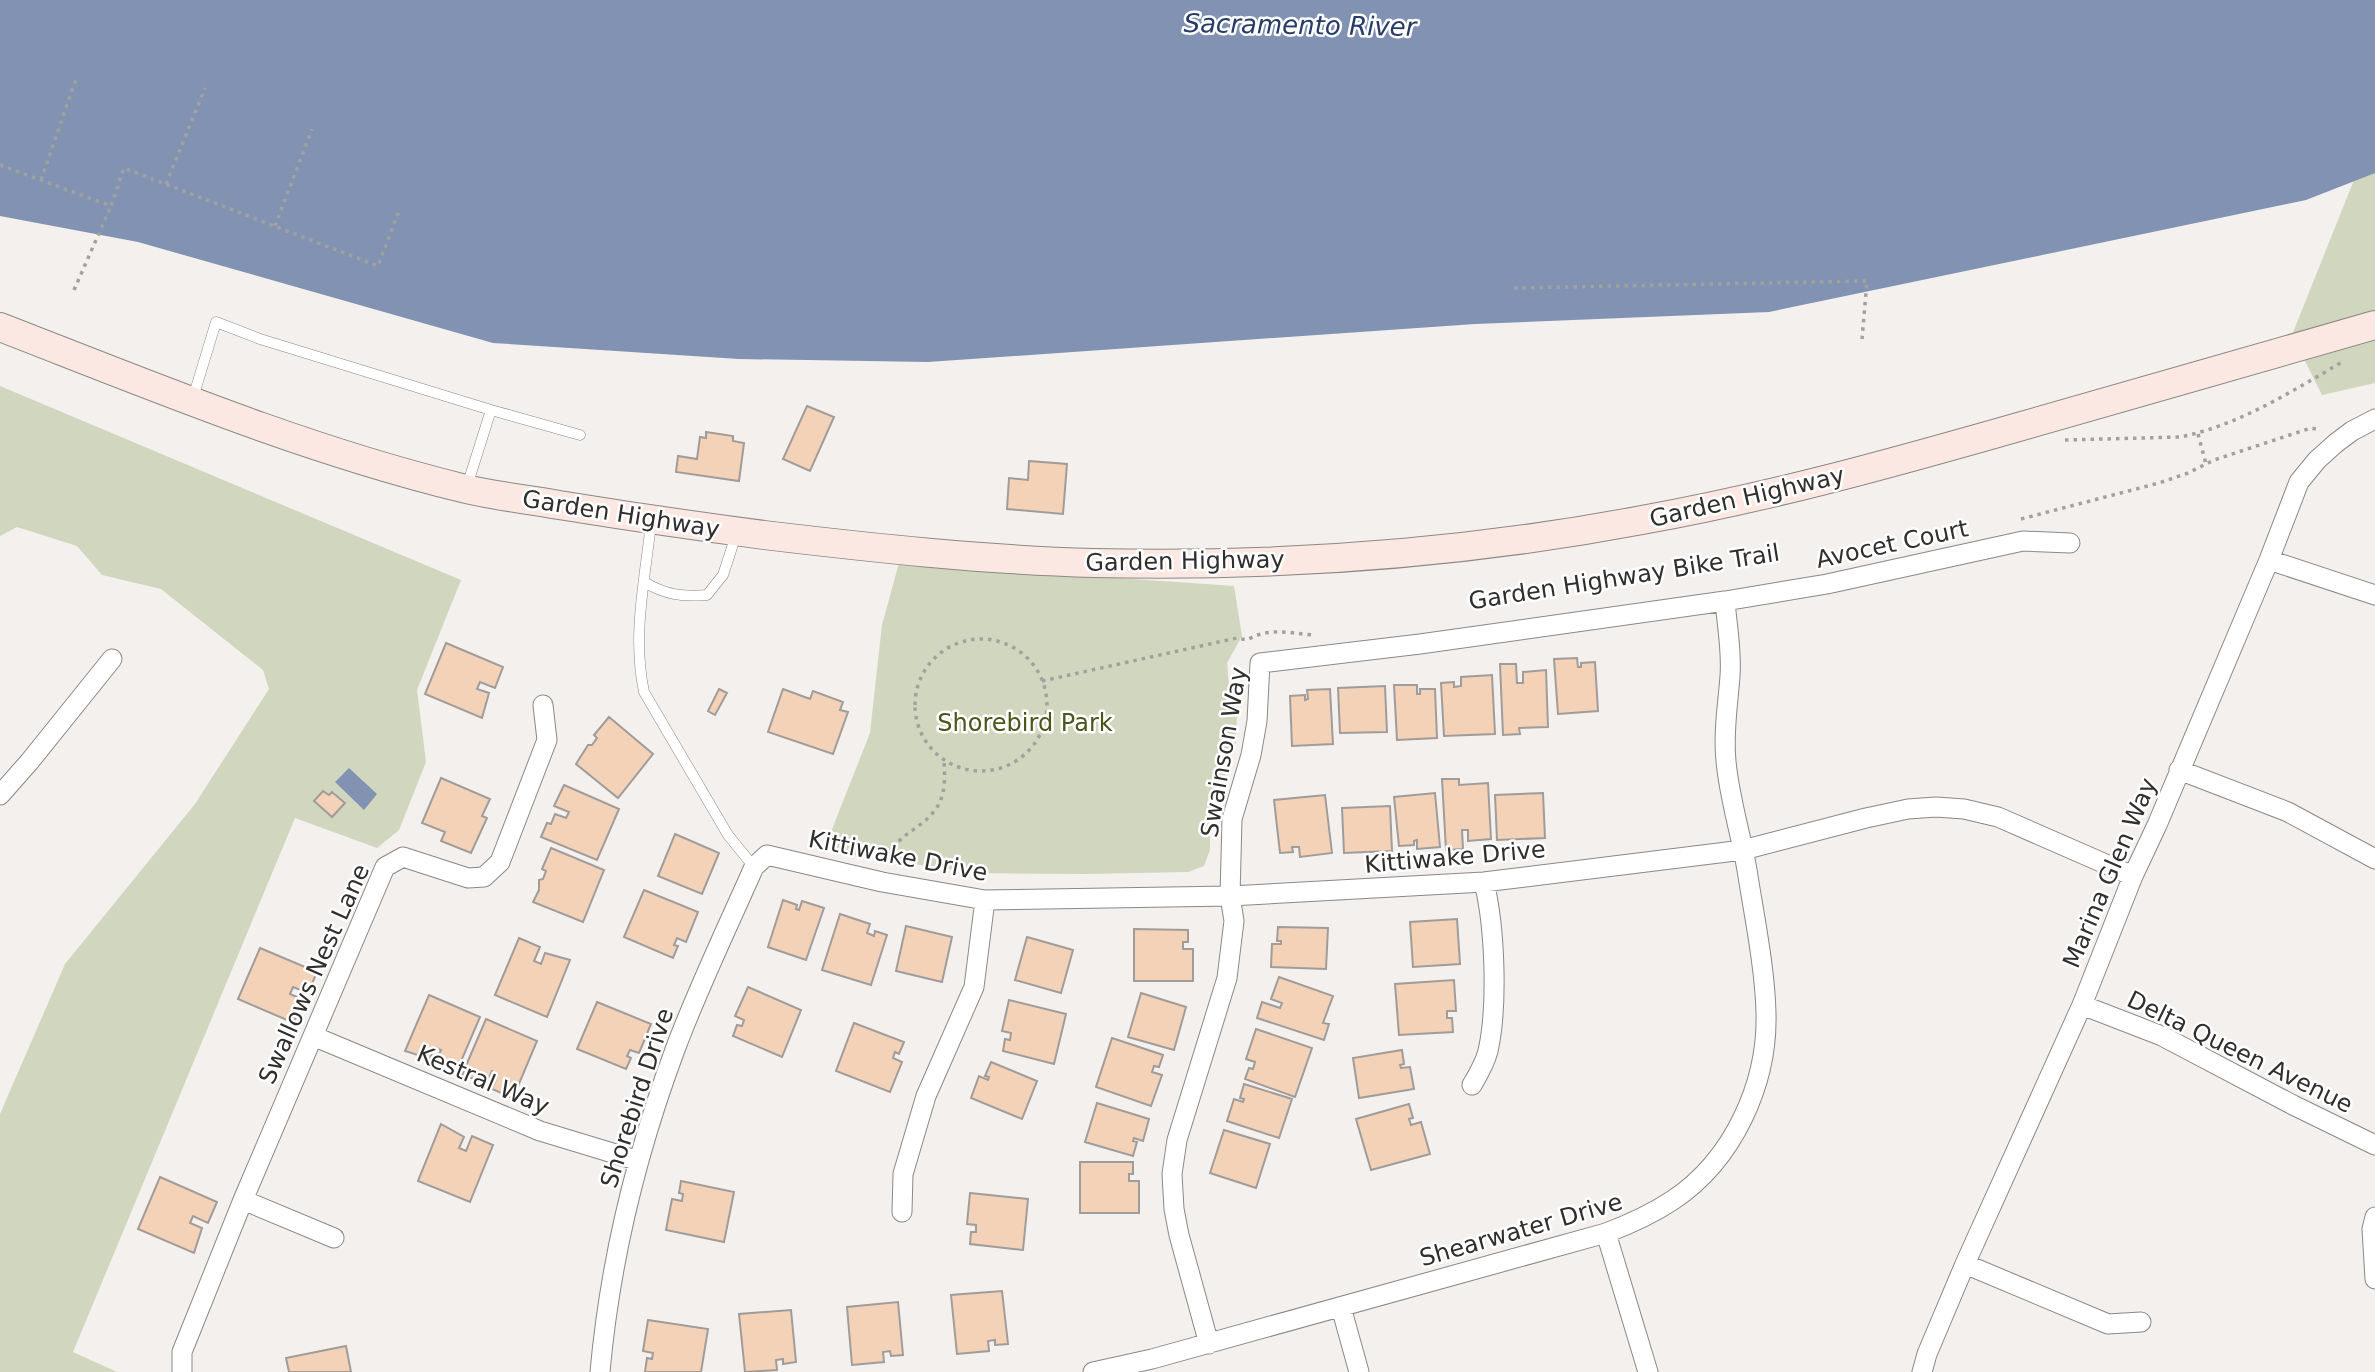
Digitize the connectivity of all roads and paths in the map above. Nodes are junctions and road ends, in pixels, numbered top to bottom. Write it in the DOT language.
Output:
graph roads {
  1 [pos="77,76"];
  2 [pos="205,88"];
  3 [pos="312,129"];
  4 [pos="0,165"];
  5 [pos="41,180"];
  6 [pos="166,184"];
  7 [pos="111,206"];
  8 [pos="399,211"];
  9 [pos="275,226"];
  10 [pos="1514,288"];
  11 [pos="74,290"];
  12 [pos="2375,326"];
  13 [pos="0,327"];
  14 [pos="1862,339"];
  15 [pos="2352,354"];
  16 [pos="192,401"];
  17 [pos="491,410"];
  18 [pos="2375,419"];
  19 [pos="2198,434"];
  20 [pos="580,435"];
  21 [pos="2329,435"];
  22 [pos="2061,440"];
  23 [pos="2206,464"];
  24 [pos="467,489"];
  25 [pos="2020,519"];
  26 [pos="652,520"];
  27 [pos="737,531"];
  28 [pos="2070,543"];
  29 [pos="2269,560"];
  30 [pos="644,582"];
  31 [pos="2375,595"];
  32 [pos="1725,601"];
  33 [pos="1324,634"];
  34 [pos="112,659"];
  35 [pos="1042,681"];
  36 [pos="543,705"];
  37 [pos="944,760"];
  38 [pos="2179,770"];
  39 [pos="0,795"];
  40 [pos="1743,850"];
  41 [pos="2375,859"];
  42 [pos="761,861"];
  43 [pos="2133,876"];
  44 [pos="1484,882"];
  45 [pos="883,883"];
  46 [pos="1230,896"];
  47 [pos="985,900"];
  48 [pos="2082,1005"];
  49 [pos="313,1035"];
  50 [pos="1472,1085"];
  51 [pos="2375,1145"];
  52 [pos="639,1161"];
  53 [pos="243,1200"];
  54 [pos="902,1212"];
  55 [pos="2375,1217"];
  56 [pos="1606,1233"];
  57 [pos="334,1238"];
  58 [pos="1965,1264"];
  59 [pos="2375,1279"];
  60 [pos="1341,1307"];
  61 [pos="2141,1322"];
  62 [pos="1209,1344"];
  63 [pos="182,1372"];
  64 [pos="600,1372"];
  65 [pos="1095,1372"];
  66 [pos="1359,1372"];
  67 [pos="1648,1372"];
  68 [pos="1922,1372"];
  1 -- 5 [label="path"];
  2 -- 6 [label="path"];
  3 -- 9 [label="path"];
  4 -- 5 [label="path"];
  5 -- 7 [label="path"];
  6 -- 7 [label="path"];
  6 -- 9 [label="path"];
  7 -- 11 [label="path"];
  8 -- 9 [label="path"];
  10 -- 14 [label="path"];
  12 -- 27 [label="main road, Garden Highway"];
  13 -- 16 [label="main road, Garden Highway"];
  15 -- 19 [label="path"];
  16 -- 17 [label="lane"];
  16 -- 24 [label="main road, Garden Highway"];
  17 -- 20 [label="lane"];
  17 -- 24 [label="lane"];
  18 -- 29 [label="street, Marina Glen Way"];
  19 -- 22 [label="path"];
  19 -- 23 [label="path"];
  21 -- 23 [label="path"];
  23 -- 25 [label="path"];
  24 -- 26 [label="main road, Garden Highway"];
  26 -- 27 [label="main road, Garden Highway"];
  26 -- 30 [label="lane"];
  27 -- 30 [label="lane"];
  28 -- 32 [label="street, Avocet Court"];
  29 -- 31 [label="street"];
  29 -- 38 [label="street, Marina Glen Way"];
  30 -- 42 [label="lane"];
  32 -- 40 [label="street, Shearwater Drive"];
  32 -- 46 [label="street, Swainson Way"];
  33 -- 35 [label="path"];
  34 -- 39 [label="street"];
  35 -- 37 [label="path"];
  35 -- 37 [label="path"];
  36 -- 49 [label="street, Swallows Nest Lane"];
  37 -- 45 [label="path"];
  38 -- 41 [label="street"];
  38 -- 43 [label="street, Marina Glen Way"];
  40 -- 43 [label="street, Kittiwake Drive"];
  40 -- 44 [label="street, Kittiwake Drive"];
  40 -- 56 [label="street, Shearwater Drive"];
  42 -- 45 [label="street, Kittiwake Drive"];
  42 -- 52 [label="street, Shorebird Drive"];
  43 -- 48 [label="street, Marina Glen Way"];
  44 -- 46 [label="street, Kittiwake Drive"];
  44 -- 50 [label="street"];
  45 -- 47 [label="street, Kittiwake Drive"];
  46 -- 47 [label="street, Kittiwake Drive"];
  46 -- 62 [label="street, Swainson Way"];
  47 -- 54 [label="street"];
  48 -- 51 [label="street, Delta Queen Avenue"];
  48 -- 58 [label="street, Marina Glen Way"];
  49 -- 52 [label="street, Kestral Way"];
  49 -- 53 [label="street, Swallows Nest Lane"];
  52 -- 64 [label="street, Shorebird Drive"];
  53 -- 57 [label="street"];
  53 -- 63 [label="street, Swallows Nest Lane"];
  55 -- 59 [label="street"];
  56 -- 60 [label="street, Shearwater Drive"];
  56 -- 67 [label="street"];
  58 -- 61 [label="street"];
  58 -- 68 [label="street, Marina Glen Way"];
  60 -- 62 [label="street, Shearwater Drive"];
  60 -- 66 [label="street"];
  62 -- 65 [label="street, Shearwater Drive"];
}
